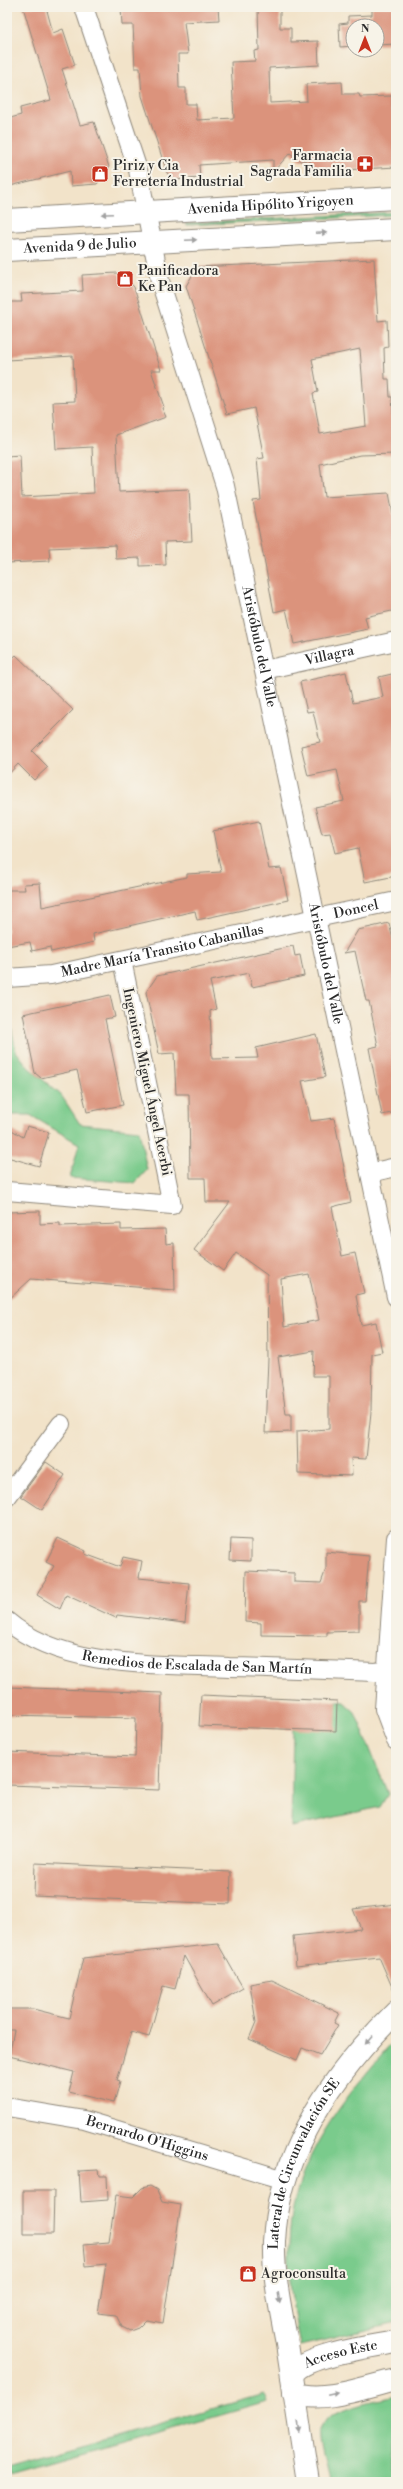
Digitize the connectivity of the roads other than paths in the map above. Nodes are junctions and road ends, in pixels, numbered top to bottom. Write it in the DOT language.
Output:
graph roads {
  1 [pos="84,7"];
  2 [pos="396,198"];
  3 [pos="146,212"];
  4 [pos="7,220"];
  5 [pos="396,229"];
  6 [pos="152,242"];
  7 [pos="7,250"];
  8 [pos="396,641"];
  9 [pos="264,670"];
  10 [pos="396,902"];
  11 [pos="316,918"];
  12 [pos="122,960"];
  13 [pos="7,978"];
  14 [pos="396,1167"];
  15 [pos="370,1173"];
  16 [pos="7,1191"];
  17 [pos="396,1297"];
  18 [pos="61,1424"];
  19 [pos="7,1497"];
  20 [pos="396,1538"];
  21 [pos="7,1621"];
  22 [pos="391,1670"];
  23 [pos="396,1741"];
  24 [pos="396,2012"];
  25 [pos="7,2107"];
  26 [pos="285,2180"];
  27 [pos="396,2342"];
  28 [pos="396,2380"];
  29 [pos="293,2385"];
  30 [pos="308,2482"];
  1 -- 3 [label="street, Aristóbulo del Valle"];
  2 -- 3 [label="main road, Avenida Hipólito Yrigoyen"];
  3 -- 4 [label="main road, one-way"];
  3 -- 6 [label="street, Aristóbulo del Valle"];
  6 -- 5 [label="main road, one-way"];
  6 -- 7 [label="main road, Avenida 9 de Julio"];
  6 -- 9 [label="street, Aristóbulo del Valle"];
  8 -- 9 [label="street, Villagra"];
  9 -- 11 [label="street, Aristóbulo del Valle"];
  10 -- 11 [label="street, Doncel"];
  11 -- 12 [label="street, Madre María Transito Cabanillas"];
  11 -- 15 [label="street, Aristóbulo del Valle"];
  12 -- 13 [label="street, Madre María Transito Cabanillas"];
  12 -- 16 [label="street, Ingeniero Miguel Ángel Acerbi"];
  14 -- 15 [label="street"];
  15 -- 17 [label="street, Aristóbulo del Valle"];
  18 -- 19 [label="street"];
  20 -- 22 [label="street"];
  21 -- 22 [label="street, Remedios de Escalada de San Martín"];
  22 -- 23 [label="street"];
  24 -- 26 [label="main road, Lateral de Circunvalación SE, one-way"];
  25 -- 26 [label="street, Bernardo O'Higgins"];
  26 -- 29 [label="main road, Lateral de Circunvalación SE, one-way"];
  27 -- 29 [label="main road, Acceso Este"];
  29 -- 28 [label="main road, one-way"];
  29 -- 30 [label="main road, Lateral de Circunvalación SE, one-way"];
}
